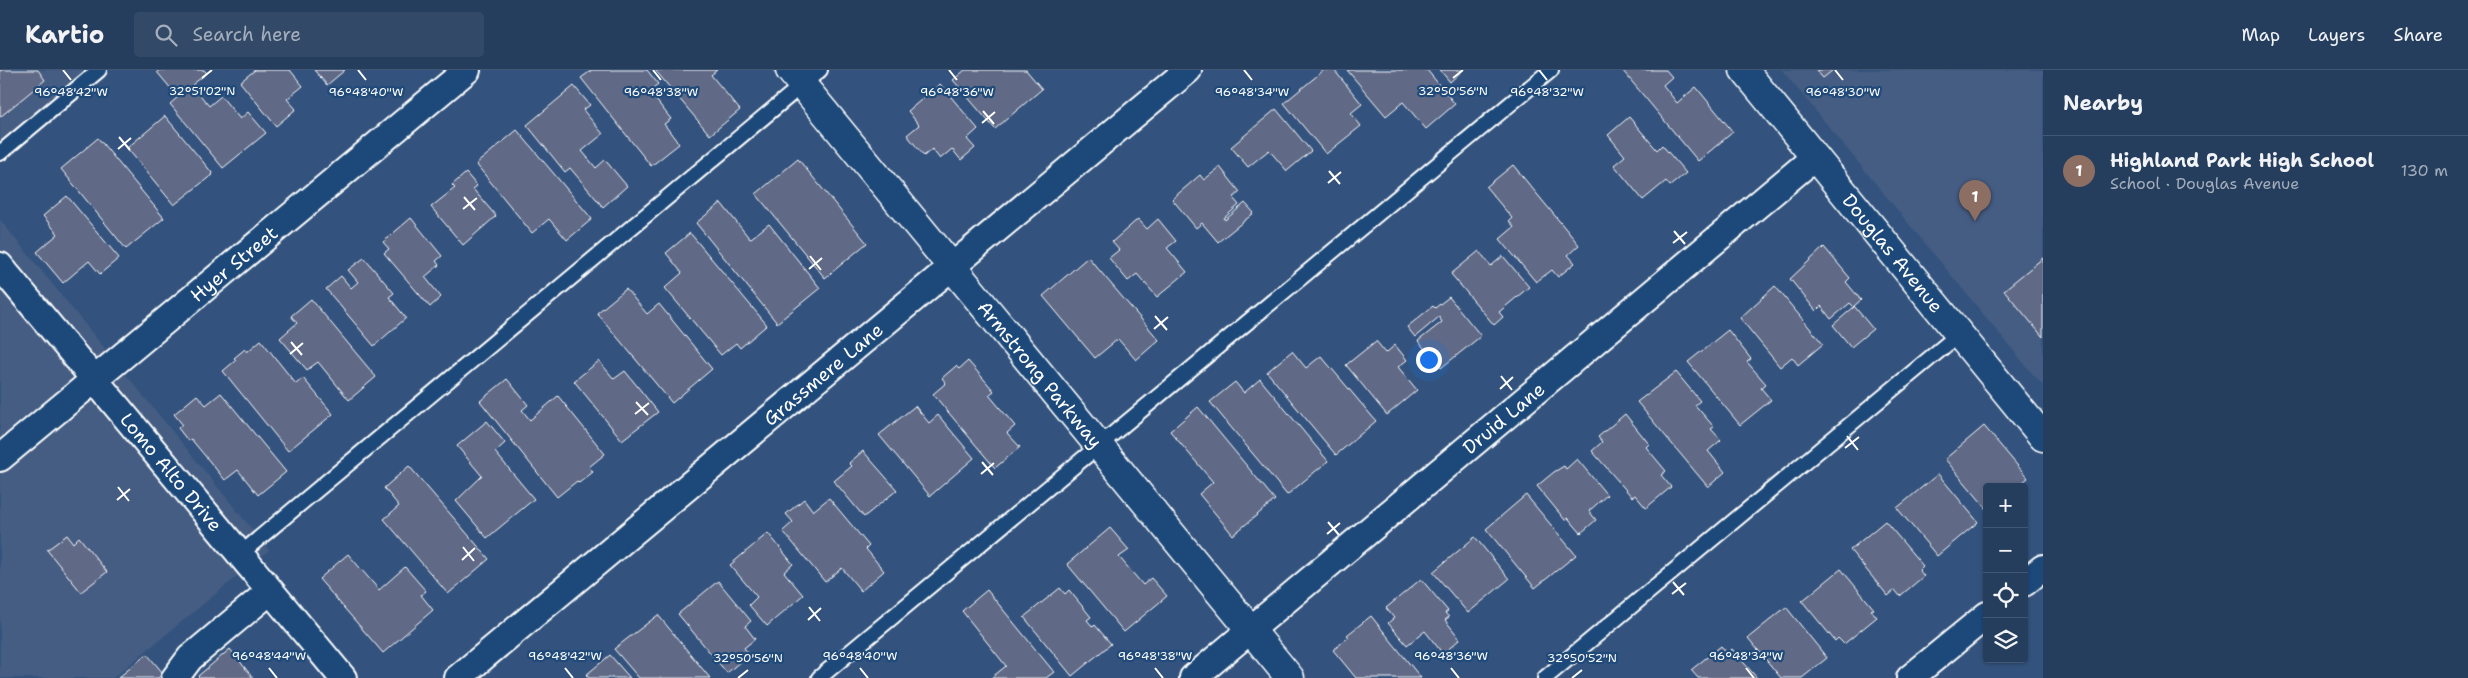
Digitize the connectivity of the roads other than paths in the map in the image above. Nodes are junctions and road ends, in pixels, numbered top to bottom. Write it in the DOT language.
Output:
graph roads {
  1 [pos="99,70"];
  2 [pos="467,70"];
  3 [pos="1188,70"];
  4 [pos="1551,70"];
  5 [pos="1744,70"];
  6 [pos="804,75"];
  7 [pos="0,153"];
  8 [pos="1815,157"];
  9 [pos="951,265"];
  10 [pos="0,266"];
  11 [pos="1959,334"];
  12 [pos="94,381"];
  13 [pos="2043,437"];
  14 [pos="1099,445"];
  15 [pos="0,458"];
  16 [pos="240,555"];
  17 [pos="2043,568"];
  18 [pos="2028,580"];
  19 [pos="270,591"];
  20 [pos="1983,617"];
  21 [pos="1251,630"];
  22 [pos="176,678"];
  23 [pos="343,678"];
  24 [pos="458,678"];
  25 [pos="819,678"];
  26 [pos="1193,678"];
  27 [pos="1290,678"];
  28 [pos="1545,678"];
  29 [pos="1910,678"];
  1 -- 7 [label="lane"];
  2 -- 12 [label="street, Hyer Street"];
  3 -- 9 [label="street, Grassmere Lane"];
  4 -- 14 [label="lane"];
  5 -- 8 [label="street, Douglas Avenue"];
  6 -- 9 [label="street, Armstrong Parkway"];
  6 -- 16 [label="lane"];
  8 -- 11 [label="street, Douglas Avenue"];
  8 -- 21 [label="street, Druid Lane"];
  9 -- 14 [label="street, Armstrong Parkway"];
  9 -- 24 [label="street, Grassmere Lane"];
  10 -- 12 [label="street, Lomo Alto Drive"];
  11 -- 13 [label="street, Douglas Avenue"];
  11 -- 28 [label="lane"];
  12 -- 15 [label="street, Hyer Street"];
  12 -- 16 [label="street, Lomo Alto Drive"];
  14 -- 21 [label="street, Armstrong Parkway"];
  14 -- 25 [label="lane"];
  16 -- 19 [label="street, Lomo Alto Drive"];
  17 -- 18 [label="street"];
  19 -- 22 [label="street"];
  19 -- 23 [label="street, Lomo Alto Drive"];
  20 -- 29 [label="street"];
  21 -- 26 [label="street, Druid Lane"];
  21 -- 27 [label="street, Armstrong Parkway"];
}
